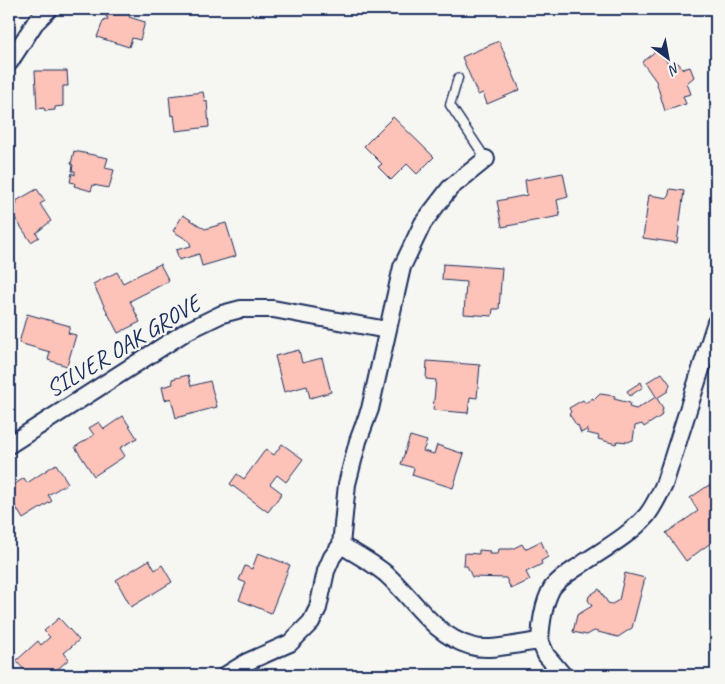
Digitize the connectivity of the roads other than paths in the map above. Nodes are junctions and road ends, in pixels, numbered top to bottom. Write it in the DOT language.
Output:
graph roads {
  1 [pos="49,9"];
  2 [pos="9,62"];
  3 [pos="458,78"];
  4 [pos="486,160"];
  5 [pos="716,322"];
  6 [pos="387,330"];
  7 [pos="9,445"];
  8 [pos="341,545"];
  9 [pos="540,641"];
  10 [pos="226,675"];
  11 [pos="563,675"];
  1 -- 2 [label="street"];
  3 -- 4 [label="lane"];
  4 -- 6 [label="street"];
  5 -- 9 [label="street"];
  6 -- 7 [label="street, SILVER OAK GROVE"];
  6 -- 8 [label="street"];
  8 -- 9 [label="street"];
  8 -- 10 [label="street"];
  9 -- 11 [label="street"];
}
